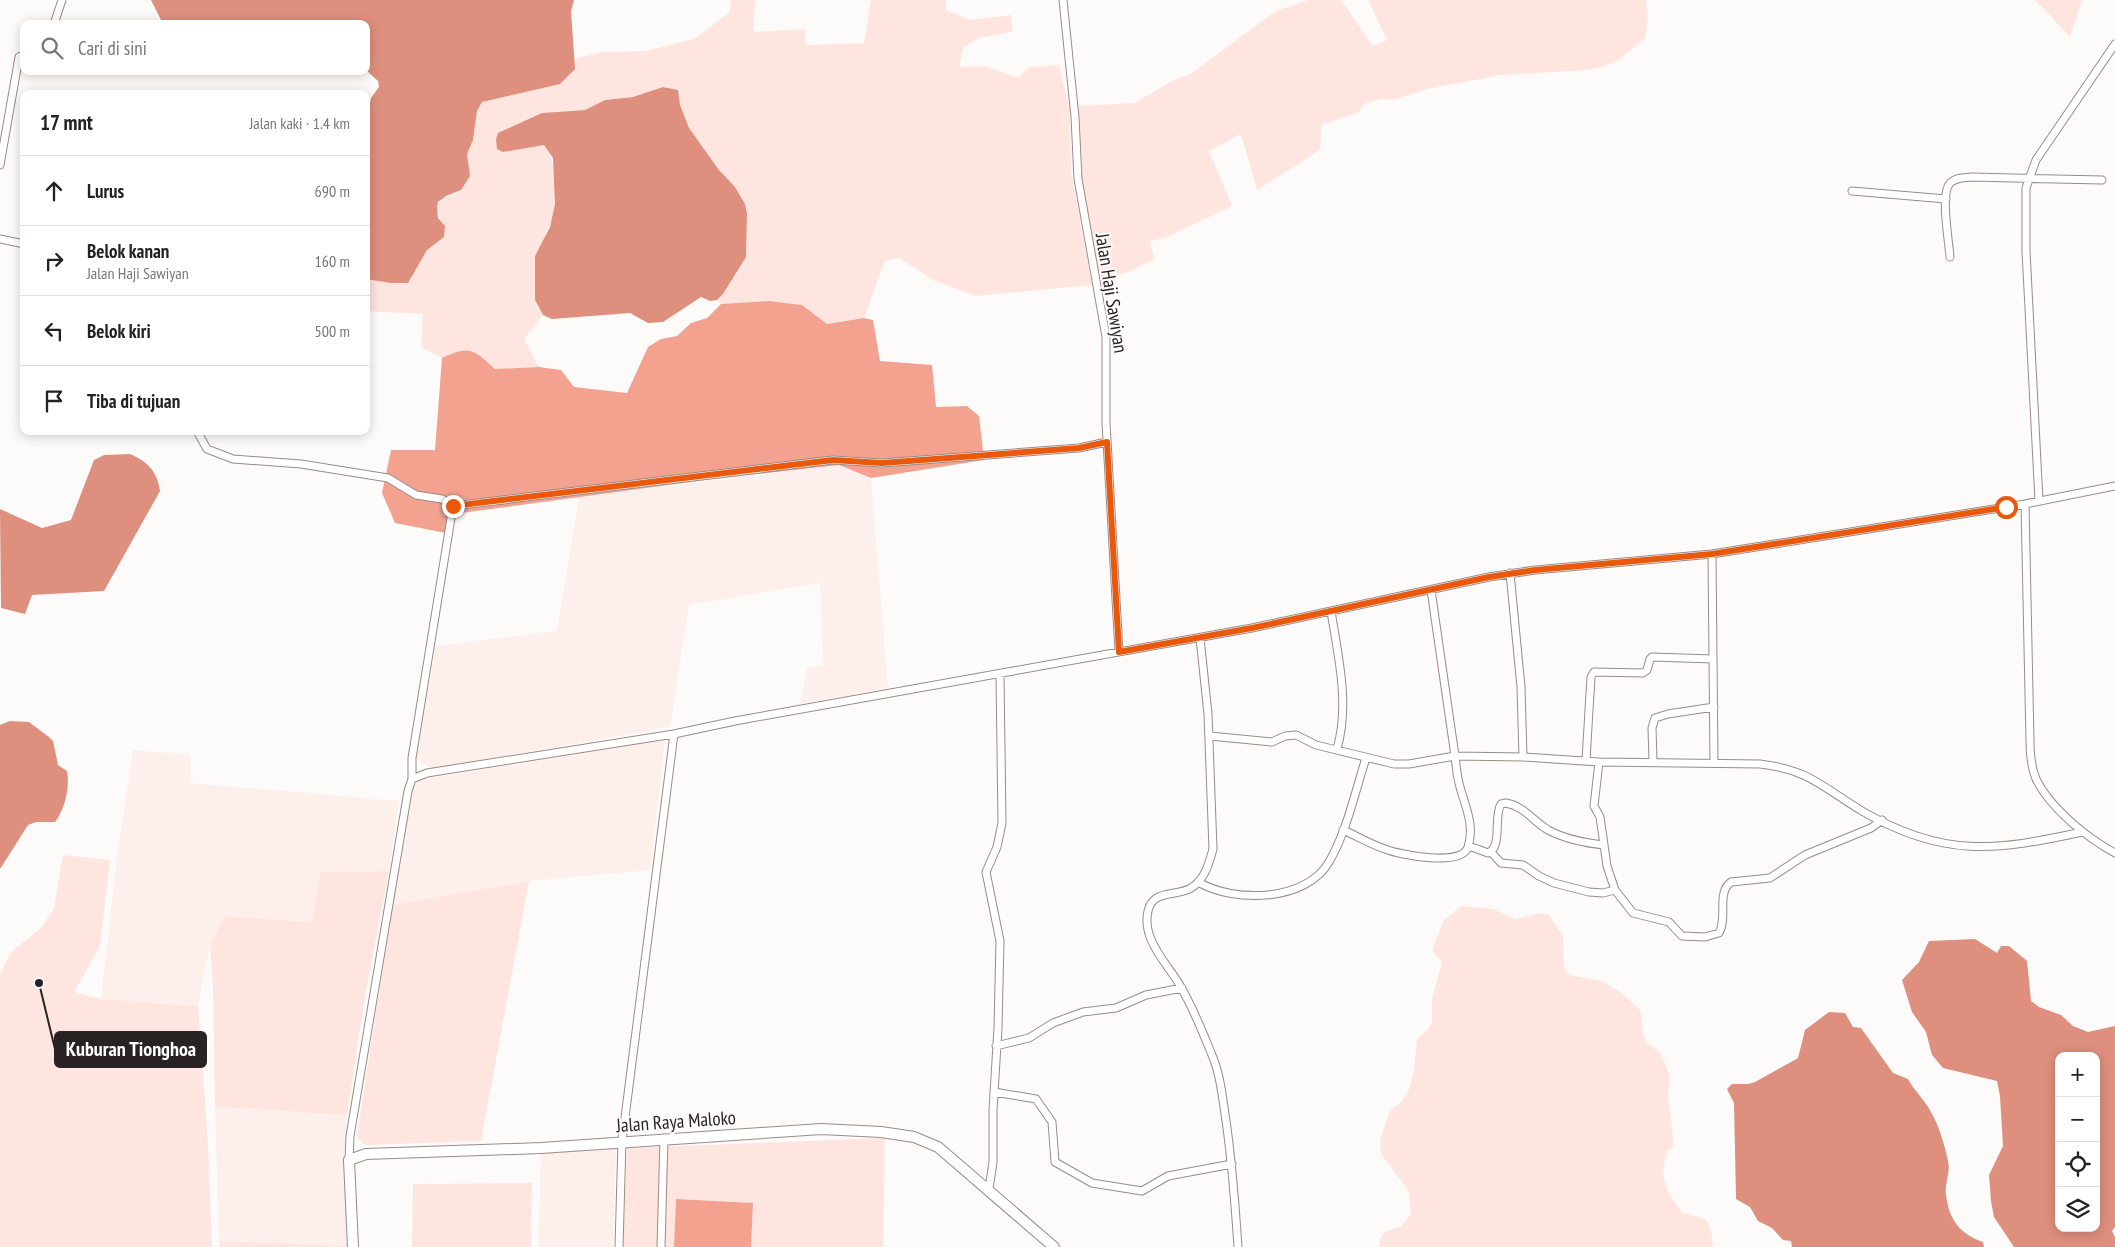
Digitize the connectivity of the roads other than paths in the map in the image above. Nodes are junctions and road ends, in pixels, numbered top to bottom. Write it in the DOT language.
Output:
graph roads {
  1 [pos="62,0"];
  2 [pos="1063,0"];
  3 [pos="55,20"];
  4 [pos="2115,44"];
  5 [pos="20,57"];
  6 [pos="0,159"];
  7 [pos="2029,178"];
  8 [pos="2102,180"];
  9 [pos="1852,190"];
  10 [pos="1946,199"];
  11 [pos="0,239"];
  12 [pos="20,243"];
  13 [pos="1950,257"];
  14 [pos="199,435"];
  15 [pos="1107,442"];
  16 [pos="2115,486"];
  17 [pos="2039,501"];
  18 [pos="2025,504"];
  19 [pos="453,506"];
  20 [pos="1712,554"];
  21 [pos="1510,573"];
  22 [pos="1431,590"];
  23 [pos="1331,611"];
  24 [pos="1200,638"];
  25 [pos="1119,652"];
  26 [pos="1713,659"];
  27 [pos="1000,675"];
  28 [pos="1714,707"];
  29 [pos="674,734"];
  30 [pos="1210,736"];
  31 [pos="1336,749"];
  32 [pos="1455,756"];
  33 [pos="1523,757"];
  34 [pos="1366,758"];
  35 [pos="1586,760"];
  36 [pos="1653,761"];
  37 [pos="1599,762"];
  38 [pos="1714,763"];
  39 [pos="412,779"];
  40 [pos="1882,820"];
  41 [pos="1343,830"];
  42 [pos="2082,832"];
  43 [pos="1604,845"];
  44 [pos="1469,846"];
  45 [pos="1491,852"];
  46 [pos="2115,852"];
  47 [pos="1198,882"];
  48 [pos="1615,890"];
  49 [pos="1182,988"];
  50 [pos="996,1046"];
  51 [pos="994,1092"];
  52 [pos="664,1138"];
  53 [pos="622,1141"];
  54 [pos="349,1160"];
  55 [pos="1232,1164"];
  56 [pos="989,1189"];
  57 [pos="354,1247"];
  58 [pos="619,1247"];
  59 [pos="661,1247"];
  60 [pos="1054,1247"];
  61 [pos="1238,1247"];
  1 -- 3 [label="street"];
  2 -- 15 [label="street, Jalan Haji Sawiyan"];
  4 -- 7 [label="street"];
  5 -- 6 [label="street"];
  7 -- 8 [label="street"];
  7 -- 10 [label="street"];
  7 -- 17 [label="street"];
  9 -- 10 [label="street"];
  10 -- 13 [label="street"];
  11 -- 12 [label="street"];
  14 -- 19 [label="street"];
  15 -- 19 [label="street"];
  15 -- 25 [label="street, Jalan Haji Sawiyan"];
  16 -- 17 [label="street"];
  17 -- 18 [label="street"];
  18 -- 20 [label="street"];
  18 -- 42 [label="street"];
  19 -- 39 [label="street"];
  20 -- 21 [label="street"];
  20 -- 26 [label="street"];
  21 -- 22 [label="street"];
  21 -- 33 [label="street"];
  22 -- 23 [label="street"];
  22 -- 32 [label="street"];
  23 -- 24 [label="street"];
  23 -- 31 [label="street"];
  24 -- 25 [label="street"];
  24 -- 30 [label="street"];
  25 -- 27 [label="street"];
  26 -- 28 [label="street"];
  26 -- 35 [label="street"];
  27 -- 29 [label="street"];
  27 -- 50 [label="street"];
  28 -- 36 [label="street"];
  28 -- 38 [label="street"];
  29 -- 39 [label="street"];
  29 -- 53 [label="street"];
  30 -- 31 [label="street"];
  30 -- 47 [label="street"];
  31 -- 34 [label="street"];
  32 -- 33 [label="street"];
  32 -- 34 [label="street"];
  32 -- 44 [label="street"];
  33 -- 35 [label="street"];
  34 -- 41 [label="street"];
  35 -- 37 [label="street"];
  36 -- 37 [label="street"];
  36 -- 38 [label="street"];
  37 -- 43 [label="street"];
  38 -- 40 [label="street"];
  39 -- 54 [label="street"];
  40 -- 42 [label="street"];
  40 -- 48 [label="street"];
  41 -- 44 [label="street"];
  41 -- 47 [label="street"];
  42 -- 46 [label="street"];
  43 -- 45 [label="street"];
  43 -- 48 [label="street"];
  44 -- 45 [label="street"];
  45 -- 48 [label="street"];
  47 -- 49 [label="street"];
  49 -- 50 [label="street"];
  49 -- 55 [label="street"];
  50 -- 51 [label="street"];
  51 -- 55 [label="street"];
  51 -- 56 [label="street"];
  52 -- 53 [label="street, Jalan Raya Maloko"];
  52 -- 56 [label="street, Jalan Raya Maloko"];
  52 -- 59 [label="street"];
  53 -- 54 [label="street, Jalan Raya Maloko"];
  53 -- 58 [label="street"];
  54 -- 57 [label="street"];
  55 -- 61 [label="street"];
  56 -- 60 [label="street, Jalan Raya Maloko"];
}
